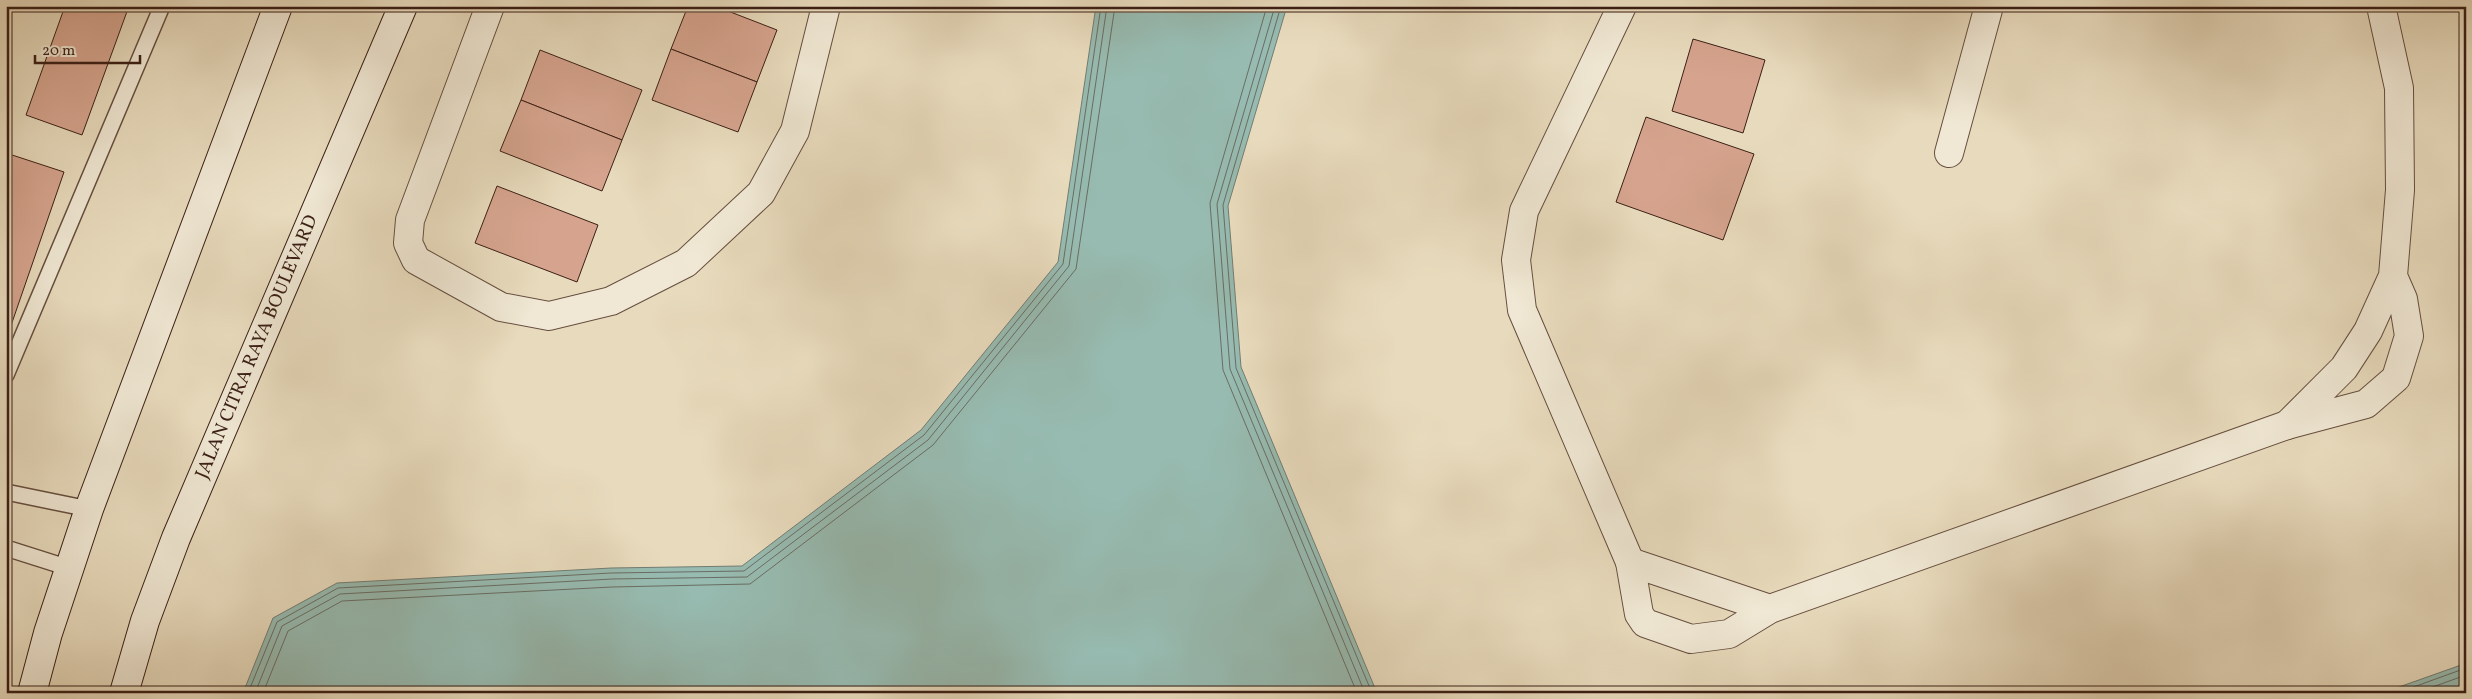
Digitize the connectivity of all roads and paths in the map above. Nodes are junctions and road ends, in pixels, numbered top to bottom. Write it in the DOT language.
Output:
graph roads {
  1 [pos="162,6"];
  2 [pos="278,6"];
  3 [pos="404,6"];
  4 [pos="490,6"];
  5 [pos="826,6"];
  6 [pos="1622,6"];
  7 [pos="1990,6"];
  8 [pos="2381,6"];
  9 [pos="1949,153"];
  10 [pos="2393,276"];
  11 [pos="6,375"];
  12 [pos="2287,425"];
  13 [pos="6,492"];
  14 [pos="89,509"];
  15 [pos="6,548"];
  16 [pos="1630,562"];
  17 [pos="69,568"];
  18 [pos="1770,609"];
  19 [pos="32,693"];
  20 [pos="124,693"];
  1 -- 11 [label="lane"];
  2 -- 14 [label="street"];
  3 -- 20 [label="street, JALAN CITRA RAYA BOULEVARD"];
  4 -- 5 [label="street"];
  6 -- 16 [label="street"];
  7 -- 9 [label="street"];
  8 -- 10 [label="street"];
  10 -- 12 [label="street"];
  10 -- 12 [label="street"];
  12 -- 18 [label="street"];
  13 -- 14 [label="lane"];
  14 -- 17 [label="street"];
  15 -- 17 [label="lane"];
  16 -- 18 [label="street"];
  16 -- 18 [label="street"];
  17 -- 19 [label="street"];
}
